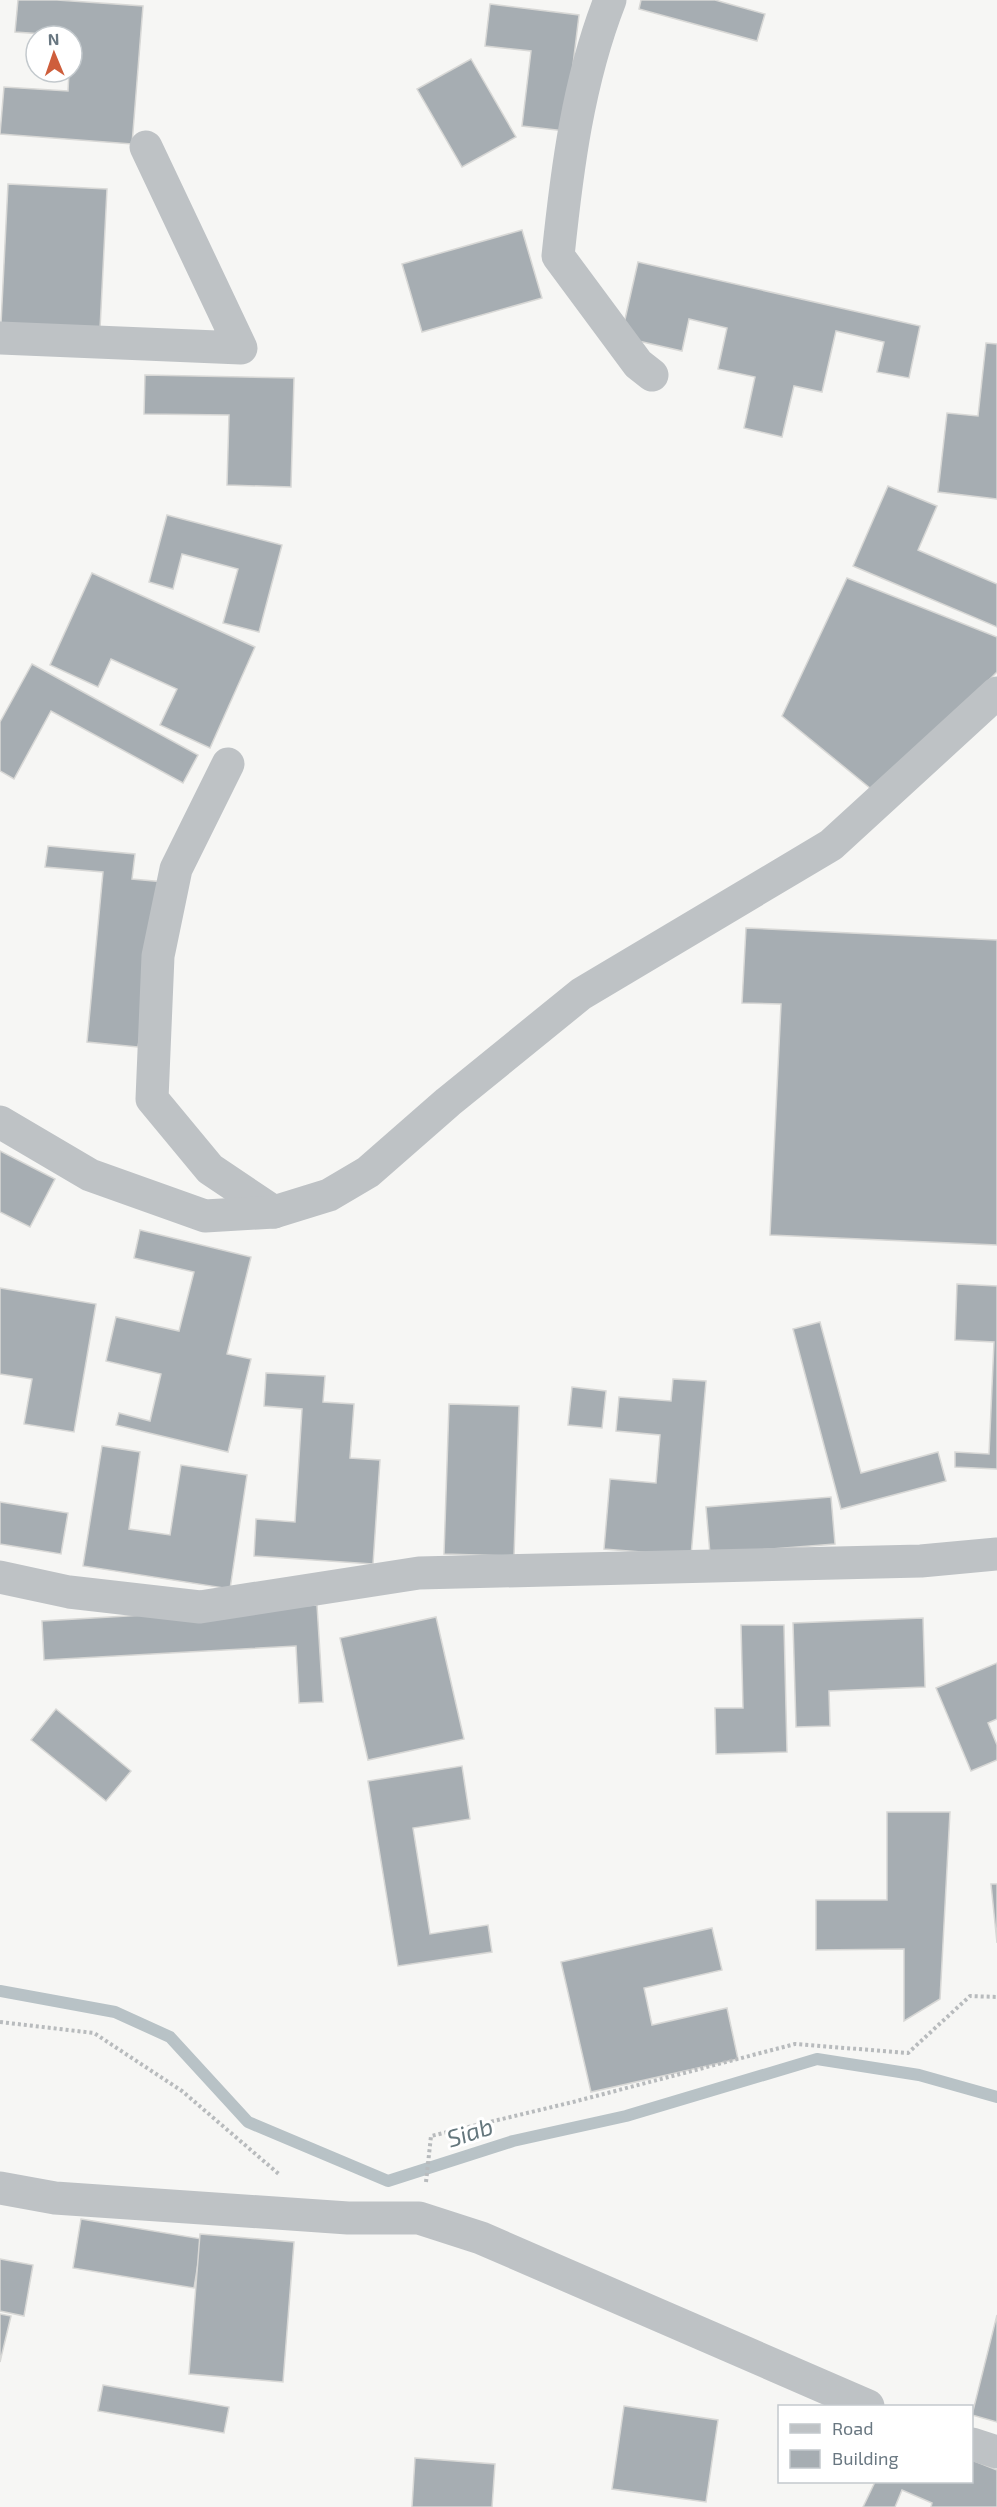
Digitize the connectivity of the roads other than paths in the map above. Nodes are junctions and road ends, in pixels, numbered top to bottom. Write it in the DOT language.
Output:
graph roads {
  1 [pos="610,0"];
  2 [pos="146,147"];
  3 [pos="0,338"];
  4 [pos="652,375"];
  5 [pos="997,693"];
  6 [pos="228,764"];
  7 [pos="0,1122"];
  8 [pos="274,1212"];
  9 [pos="997,1554"];
  10 [pos="0,1577"];
  11 [pos="0,2188"];
  12 [pos="866,2405"];
  13 [pos="973,2444"];
  14 [pos="997,2452"];
  1 -- 4 [label="street"];
  2 -- 3 [label="street"];
  5 -- 8 [label="street"];
  6 -- 8 [label="street"];
  7 -- 8 [label="street"];
  9 -- 10 [label="street"];
  11 -- 12 [label="street"];
  13 -- 14 [label="street"];
}
